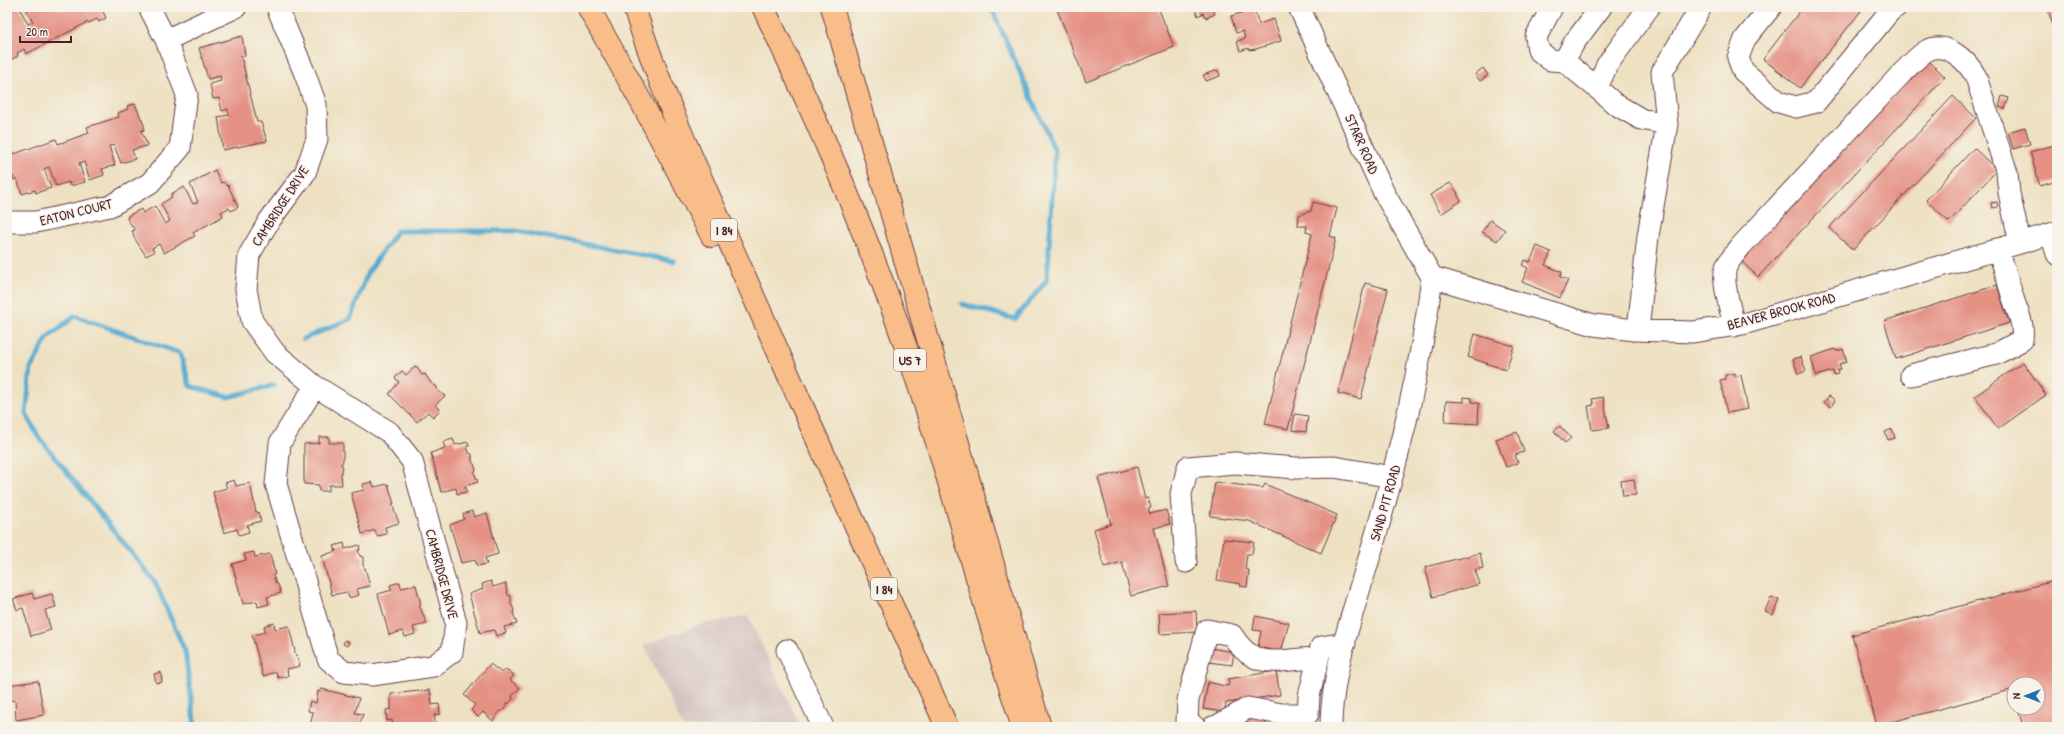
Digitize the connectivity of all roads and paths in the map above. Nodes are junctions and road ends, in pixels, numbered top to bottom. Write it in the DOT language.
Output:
graph roads {
  1 [pos="236,7"];
  2 [pos="277,7"];
  3 [pos="588,7"];
  4 [pos="634,7"];
  5 [pos="763,7"];
  6 [pos="832,7"];
  7 [pos="1299,7"];
  8 [pos="1552,7"];
  9 [pos="1601,7"];
  10 [pos="1648,7"];
  11 [pos="1701,7"];
  12 [pos="1771,7"];
  13 [pos="1896,7"];
  14 [pos="156,9"];
  15 [pos="166,40"];
  16 [pos="1564,61"];
  17 [pos="1597,88"];
  18 [pos="1667,124"];
  19 [pos="7,222"];
  20 [pos="2054,233"];
  21 [pos="2020,243"];
  22 [pos="1997,249"];
  23 [pos="2057,254"];
  24 [pos="1432,277"];
  25 [pos="1734,326"];
  26 [pos="1638,330"];
  27 [pos="1911,375"];
  28 [pos="315,386"];
  29 [pos="821,451"];
  30 [pos="1392,477"];
  31 [pos="1186,562"];
  32 [pos="1345,643"];
  33 [pos="787,650"];
  34 [pos="1318,658"];
  35 [pos="1307,720"];
  36 [pos="823,727"];
  37 [pos="946,727"];
  38 [pos="1023,727"];
  39 [pos="1040,727"];
  40 [pos="1195,727"];
  41 [pos="1213,727"];
  42 [pos="1331,727"];
  1 -- 15 [label="street"];
  2 -- 28 [label="street, CAMBRIDGE DRIVE"];
  3 -- 29 [label="highway"];
  4 -- 29 [label="highway, I 84"];
  5 -- 38 [label="highway, US 7"];
  6 -- 39 [label="highway"];
  7 -- 24 [label="street, STARR ROAD"];
  8 -- 16 [label="street"];
  9 -- 16 [label="street"];
  10 -- 17 [label="street"];
  11 -- 18 [label="street"];
  12 -- 13 [label="street"];
  14 -- 15 [label="street, EATON COURT"];
  15 -- 19 [label="street, EATON COURT"];
  16 -- 17 [label="street"];
  17 -- 18 [label="street"];
  18 -- 26 [label="street"];
  20 -- 21 [label="street, BEAVER BROOK ROAD"];
  20 -- 23 [label="street"];
  21 -- 22 [label="street, BEAVER BROOK ROAD"];
  21 -- 25 [label="street"];
  22 -- 25 [label="street, BEAVER BROOK ROAD"];
  22 -- 27 [label="street"];
  24 -- 26 [label="street, BEAVER BROOK ROAD"];
  24 -- 30 [label="street, SAND PIT ROAD"];
  25 -- 26 [label="street, BEAVER BROOK ROAD"];
  28 -- 28 [label="street, CAMBRIDGE DRIVE"];
  29 -- 37 [label="highway, I 84"];
  30 -- 31 [label="street"];
  30 -- 32 [label="street, SAND PIT ROAD"];
  32 -- 34 [label="street"];
  32 -- 42 [label="street, SAND PIT ROAD"];
  33 -- 36 [label="street"];
  34 -- 35 [label="street"];
  34 -- 40 [label="street"];
  35 -- 41 [label="street"];
}
